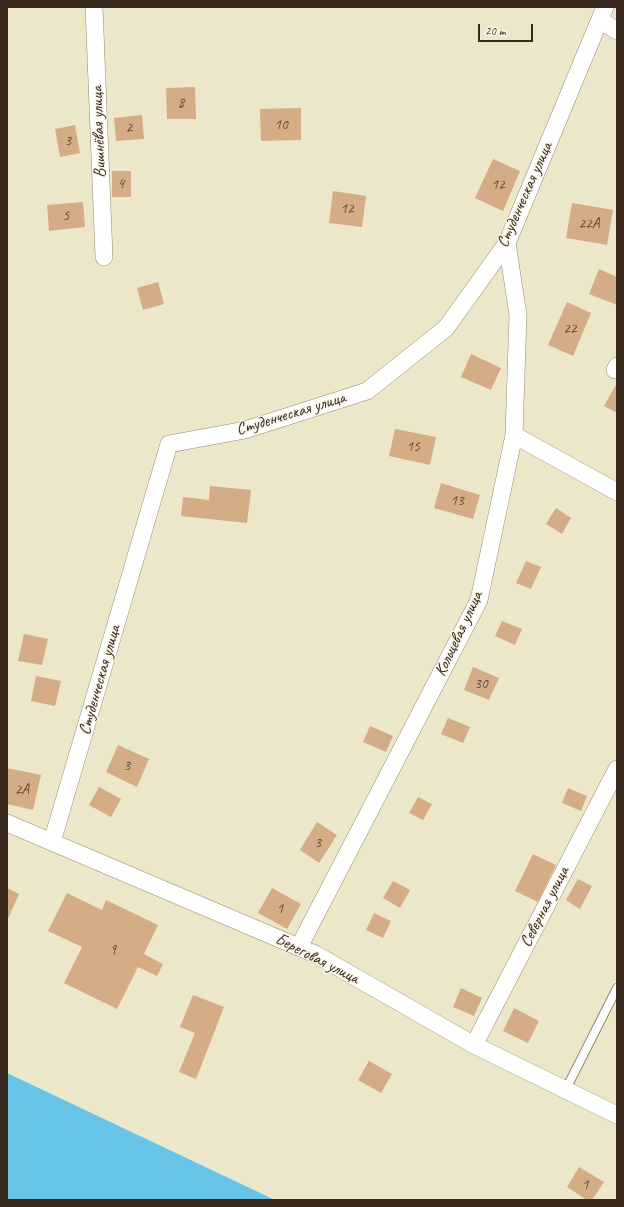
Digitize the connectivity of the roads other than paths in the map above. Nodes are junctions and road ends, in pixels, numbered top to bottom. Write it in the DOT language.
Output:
graph roads {
  1 [pos="94,7"];
  2 [pos="602,14"];
  3 [pos="617,31"];
  4 [pos="507,243"];
  5 [pos="104,257"];
  6 [pos="514,435"];
  7 [pos="617,492"];
  8 [pos="617,769"];
  9 [pos="7,823"];
  10 [pos="52,842"];
  11 [pos="299,947"];
  12 [pos="617,988"];
  13 [pos="474,1046"];
  14 [pos="566,1089"];
  15 [pos="617,1115"];
  1 -- 5 [label="street, Вишнёвая улица"];
  2 -- 3 [label="street"];
  2 -- 4 [label="street, Студенческая улица"];
  4 -- 6 [label="street, Кольцевая улица"];
  4 -- 10 [label="street, Студенческая улица"];
  6 -- 7 [label="street"];
  6 -- 11 [label="street, Кольцевая улица"];
  8 -- 13 [label="street, Северная улица"];
  9 -- 10 [label="street, Береговая улица"];
  10 -- 11 [label="street, Береговая улица"];
  11 -- 13 [label="street, Береговая улица"];
  12 -- 14 [label="lane"];
  13 -- 14 [label="street, Береговая улица"];
  14 -- 15 [label="street, Береговая улица"];
}
